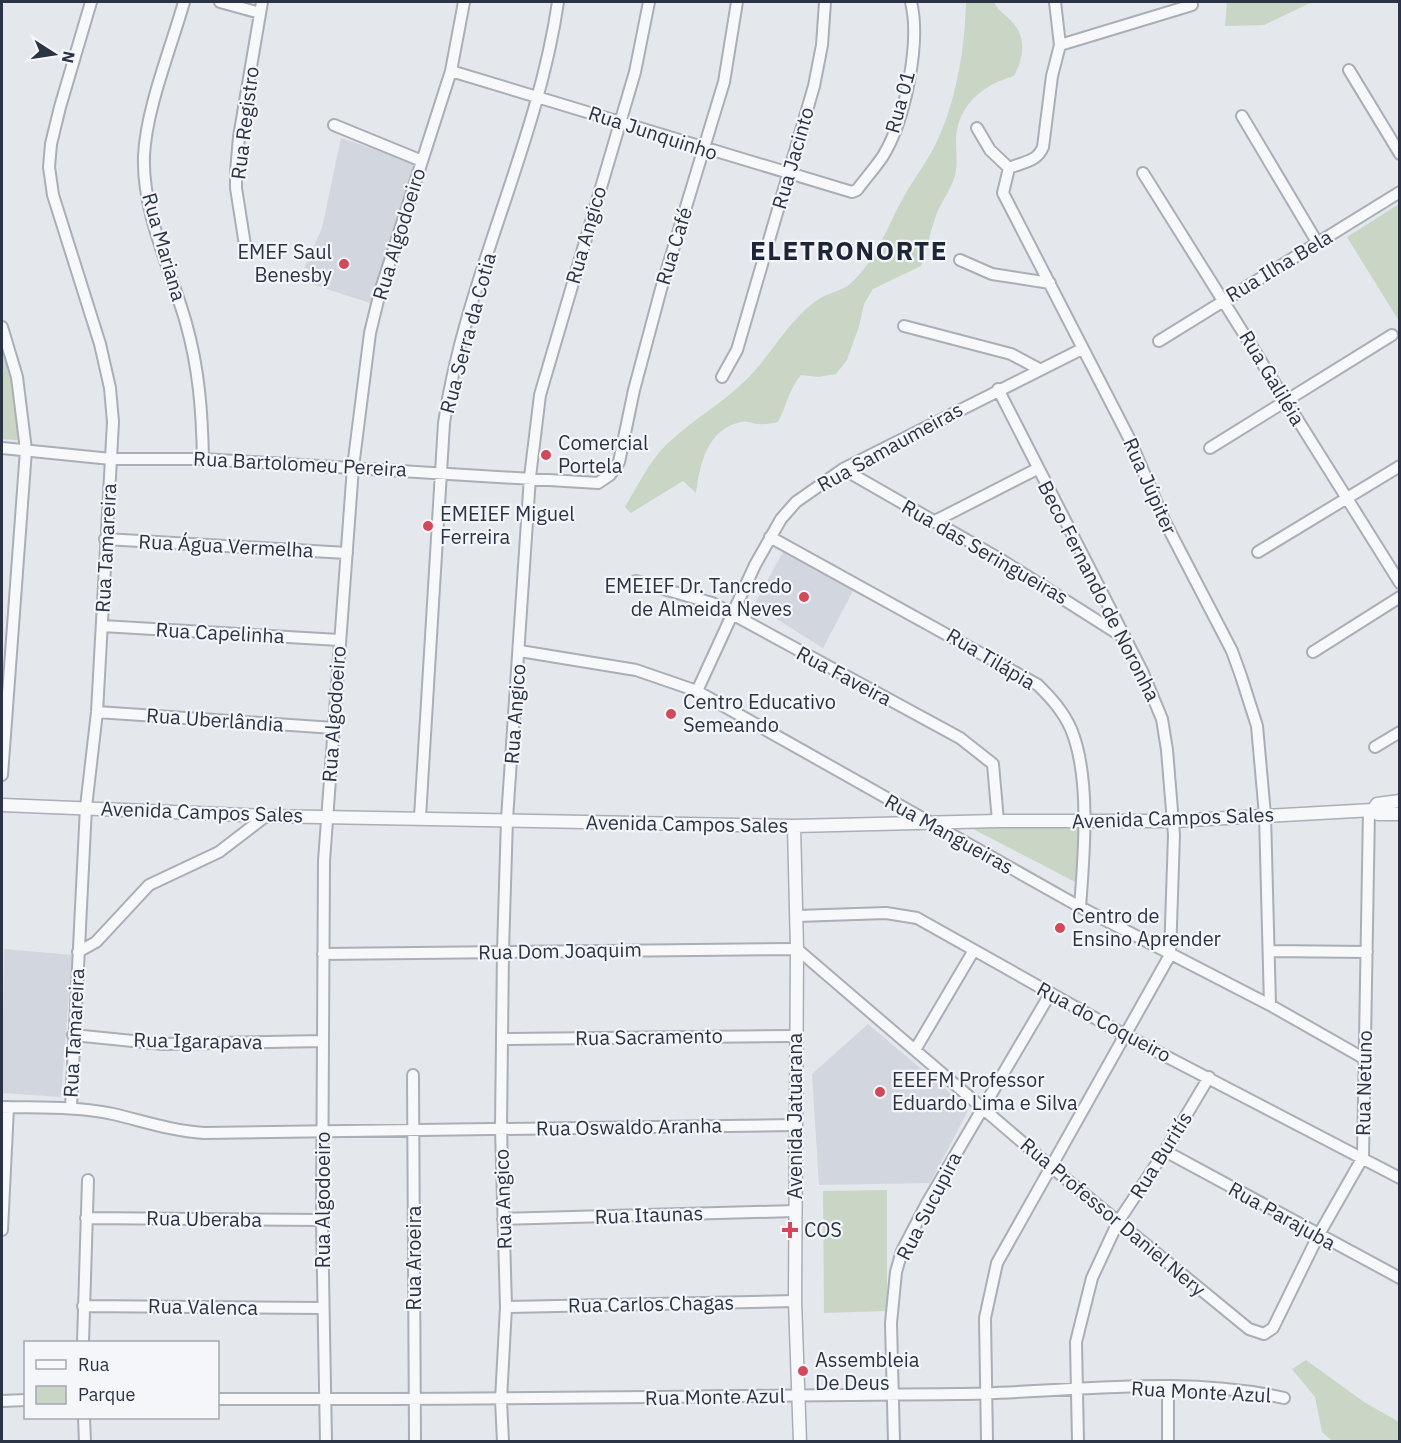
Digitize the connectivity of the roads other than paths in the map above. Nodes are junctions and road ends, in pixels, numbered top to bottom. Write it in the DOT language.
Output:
graph roads {
  1 [pos="91,2"];
  2 [pos="184,2"];
  3 [pos="220,2"];
  4 [pos="456,2"];
  5 [pos="464,2"];
  6 [pos="558,2"];
  7 [pos="649,2"];
  8 [pos="737,2"];
  9 [pos="825,2"];
  10 [pos="911,2"];
  11 [pos="1055,2"];
  12 [pos="1192,4"];
  13 [pos="261,7"];
  14 [pos="1060,45"];
  15 [pos="1349,70"];
  16 [pos="451,71"];
  17 [pos="537,96"];
  18 [pos="1242,116"];
  19 [pos="618,121"];
  20 [pos="334,125"];
  21 [pos="977,128"];
  22 [pos="705,150"];
  23 [pos="1400,154"];
  24 [pos="422,161"];
  25 [pos="1009,168"];
  26 [pos="1143,173"];
  27 [pos="788,174"];
  28 [pos="855,191"];
  29 [pos="1400,192"];
  30 [pos="1317,242"];
  31 [pos="245,245"];
  32 [pos="960,260"];
  33 [pos="1050,283"];
  34 [pos="1224,299"];
  35 [pos="904,326"];
  36 [pos="2,327"];
  37 [pos="1392,335"];
  38 [pos="1159,341"];
  39 [pos="1082,349"];
  40 [pos="1039,369"];
  41 [pos="722,378"];
  42 [pos="998,389"];
  43 [pos="1284,400"];
  44 [pos="2,448"];
  45 [pos="1210,448"];
  46 [pos="26,450"];
  47 [pos="111,459"];
  48 [pos="203,459"];
  49 [pos="1400,466"];
  50 [pos="353,467"];
  51 [pos="843,469"];
  52 [pos="1037,469"];
  53 [pos="441,471"];
  54 [pos="530,477"];
  55 [pos="598,483"];
  56 [pos="1347,499"];
  57 [pos="933,522"];
  58 [pos="770,537"];
  59 [pos="105,539"];
  60 [pos="1258,552"];
  61 [pos="347,553"];
  62 [pos="636,581"];
  63 [pos="1400,583"];
  64 [pos="1400,597"];
  65 [pos="732,613"];
  66 [pos="102,626"];
  67 [pos="1125,638"];
  68 [pos="339,640"];
  69 [pos="520,651"];
  70 [pos="1313,652"];
  71 [pos="697,691"];
  72 [pos="97,712"];
  73 [pos="334,728"];
  74 [pos="1400,732"];
  75 [pos="1375,747"];
  76 [pos="2,775"];
  77 [pos="1400,801"];
  78 [pos="2,805"];
  79 [pos="86,807"];
  80 [pos="1371,810"];
  81 [pos="1265,814"];
  82 [pos="1400,814"];
  83 [pos="266,816"];
  84 [pos="326,817"];
  85 [pos="420,817"];
  86 [pos="507,819"];
  87 [pos="998,820"];
  88 [pos="1172,821"];
  89 [pos="928,822"];
  90 [pos="1083,822"];
  91 [pos="794,826"];
  92 [pos="1080,907"];
  93 [pos="797,916"];
  94 [pos="797,949"];
  95 [pos="974,950"];
  96 [pos="503,951"];
  97 [pos="1270,951"];
  98 [pos="78,952"];
  99 [pos="1367,952"];
  100 [pos="323,954"];
  101 [pos="1170,955"];
  102 [pos="1050,994"];
  103 [pos="1270,1005"];
  104 [pos="73,1035"];
  105 [pos="1125,1035"];
  106 [pos="795,1036"];
  107 [pos="502,1039"];
  108 [pos="324,1041"];
  109 [pos="915,1050"];
  110 [pos="1365,1059"];
  111 [pos="413,1075"];
  112 [pos="1209,1077"];
  113 [pos="5,1107"];
  114 [pos="982,1107"];
  115 [pos="71,1108"];
  116 [pos="794,1125"];
  117 [pos="501,1128"];
  118 [pos="324,1130"];
  119 [pos="414,1131"];
  120 [pos="1165,1151"];
  121 [pos="1363,1157"];
  122 [pos="1050,1166"];
  123 [pos="1400,1178"];
  124 [pos="88,1180"];
  125 [pos="795,1211"];
  126 [pos="86,1218"];
  127 [pos="503,1219"];
  128 [pos="322,1220"];
  129 [pos="1118,1222"];
  130 [pos="2,1230"];
  131 [pos="1317,1236"];
  132 [pos="1400,1278"];
  133 [pos="795,1301"];
  134 [pos="83,1306"];
  135 [pos="506,1307"];
  136 [pos="323,1308"];
  137 [pos="1269,1332"];
  138 [pos="83,1341"];
  139 [pos="1168,1387"];
  140 [pos="1076,1388"];
  141 [pos="893,1394"];
  142 [pos="987,1394"];
  143 [pos="800,1396"];
  144 [pos="415,1398"];
  145 [pos="1284,1398"];
  146 [pos="24,1400"];
  147 [pos="219,1400"];
  148 [pos="325,1400"];
  149 [pos="501,1400"];
  150 [pos="2,1401"];
  151 [pos="84,1419"];
  152 [pos="85,1442"];
  153 [pos="326,1442"];
  154 [pos="416,1442"];
  155 [pos="503,1442"];
  156 [pos="800,1442"];
  157 [pos="894,1442"];
  158 [pos="987,1442"];
  159 [pos="1078,1442"];
  160 [pos="1168,1442"];
  1 -- 47 [label="street, Rua Tamareira"];
  2 -- 48 [label="street, Rua Mariana"];
  3 -- 13 [label="street"];
  4 -- 5 [label="street"];
  5 -- 16 [label="street, Rua Algodoeiro"];
  6 -- 17 [label="street, Rua Serra da Cotia"];
  7 -- 19 [label="street, Rua Angico"];
  8 -- 22 [label="street, Rua Café"];
  9 -- 27 [label="street, Rua Jacinto"];
  10 -- 28 [label="street, Rua 01"];
  11 -- 14 [label="street"];
  12 -- 14 [label="street"];
  13 -- 31 [label="street, Rua Registro"];
  14 -- 25 [label="street"];
  15 -- 23 [label="street"];
  16 -- 17 [label="street, Rua Junquinho"];
  16 -- 24 [label="street, Rua Algodoeiro"];
  17 -- 19 [label="street, Rua Junquinho"];
  17 -- 53 [label="street, Rua Serra da Cotia"];
  18 -- 30 [label="street"];
  19 -- 22 [label="street, Rua Junquinho"];
  19 -- 54 [label="street, Rua Angico"];
  20 -- 24 [label="street"];
  21 -- 25 [label="street"];
  22 -- 27 [label="street, Rua Junquinho"];
  22 -- 55 [label="street, Rua Café"];
  24 -- 50 [label="street, Rua Algodoeiro"];
  25 -- 33 [label="street, Rua Júpiter"];
  26 -- 34 [label="street, Rua Galiléia"];
  27 -- 28 [label="street, Rua Junquinho"];
  27 -- 41 [label="street, Rua Jacinto"];
  29 -- 30 [label="street, Rua Ilha Bela"];
  30 -- 34 [label="street, Rua Ilha Bela"];
  32 -- 33 [label="street"];
  33 -- 39 [label="street, Rua Júpiter"];
  34 -- 38 [label="street, Rua Ilha Bela"];
  34 -- 43 [label="street, Rua Galiléia"];
  35 -- 40 [label="street"];
  36 -- 46 [label="street"];
  37 -- 43 [label="street"];
  39 -- 40 [label="street, Rua Samaumeiras"];
  39 -- 81 [label="street, Rua Júpiter"];
  40 -- 42 [label="street, Rua Samaumeiras"];
  42 -- 51 [label="street, Rua Samaumeiras"];
  42 -- 52 [label="street, Beco Fernando de Noronha"];
  43 -- 45 [label="street"];
  43 -- 56 [label="street, Rua Galiléia"];
  44 -- 46 [label="street, Rua Bartolomeu Pereira"];
  46 -- 47 [label="street, Rua Bartolomeu Pereira"];
  46 -- 76 [label="street"];
  47 -- 48 [label="street, Rua Bartolomeu Pereira"];
  47 -- 59 [label="street, Rua Tamareira"];
  48 -- 50 [label="street, Rua Bartolomeu Pereira"];
  49 -- 56 [label="street"];
  50 -- 53 [label="street, Rua Bartolomeu Pereira"];
  50 -- 61 [label="street, Rua Algodoeiro"];
  51 -- 57 [label="street, Rua das Seringueiras"];
  51 -- 58 [label="street, Rua Samaumeiras"];
  52 -- 57 [label="street"];
  52 -- 67 [label="street, Beco Fernando de Noronha"];
  53 -- 54 [label="street, Rua Bartolomeu Pereira"];
  53 -- 85 [label="street, Rua Serra da Cotia"];
  54 -- 55 [label="street, Rua Bartolomeu Pereira"];
  54 -- 69 [label="street, Rua Angico"];
  56 -- 60 [label="street"];
  56 -- 63 [label="street, Rua Galiléia"];
  57 -- 67 [label="street, Rua das Seringueiras"];
  58 -- 65 [label="street, Rua Samaumeiras"];
  58 -- 90 [label="street, Rua Tilápia"];
  59 -- 61 [label="street, Rua Água Vermelha"];
  59 -- 66 [label="street, Rua Tamareira"];
  61 -- 68 [label="street, Rua Algodoeiro"];
  62 -- 65 [label="street, Rua Faveira"];
  64 -- 70 [label="street"];
  65 -- 71 [label="street, Rua Samaumeiras"];
  65 -- 87 [label="street, Rua Faveira"];
  66 -- 68 [label="street, Rua Capelinha"];
  66 -- 72 [label="street, Rua Tamareira"];
  67 -- 88 [label="street, Beco Fernando de Noronha"];
  68 -- 73 [label="street, Rua Algodoeiro"];
  69 -- 71 [label="street, Rua Mangueiras"];
  69 -- 86 [label="street, Rua Angico"];
  71 -- 89 [label="street, Rua Mangueiras"];
  72 -- 73 [label="street, Rua Uberlândia"];
  72 -- 79 [label="street, Rua Tamareira"];
  73 -- 84 [label="street, Rua Algodoeiro"];
  74 -- 75 [label="street"];
  77 -- 80 [label="street, Avenida Campos Sales"];
  78 -- 79 [label="street, Avenida Campos Sales"];
  79 -- 83 [label="street, Avenida Campos Sales"];
  79 -- 98 [label="street, Rua Tamareira"];
  80 -- 81 [label="street, Avenida Campos Sales"];
  80 -- 82 [label="street, Avenida Campos Sales"];
  80 -- 99 [label="street, Rua Netuno"];
  81 -- 88 [label="street, Avenida Campos Sales"];
  81 -- 97 [label="street, Rua Júpiter"];
  83 -- 84 [label="street, Avenida Campos Sales"];
  83 -- 98 [label="street"];
  84 -- 85 [label="street, Avenida Campos Sales"];
  84 -- 100 [label="street, Rua Algodoeiro"];
  85 -- 86 [label="street, Avenida Campos Sales"];
  86 -- 91 [label="street, Avenida Campos Sales"];
  86 -- 96 [label="street, Rua Angico"];
  87 -- 89 [label="street, Avenida Campos Sales"];
  87 -- 90 [label="street, Avenida Campos Sales"];
  88 -- 90 [label="street, Avenida Campos Sales"];
  88 -- 101 [label="street, Beco Fernando de Noronha"];
  89 -- 91 [label="street, Avenida Campos Sales"];
  89 -- 92 [label="street, Rua Mangueiras"];
  90 -- 92 [label="street, Rua Tilápia"];
  91 -- 93 [label="street, Avenida Jatuarana"];
  92 -- 101 [label="street, Rua Mangueiras"];
  93 -- 94 [label="street, Avenida Jatuarana"];
  93 -- 95 [label="street, Rua do Coqueiro"];
  94 -- 96 [label="street, Rua Dom Joaquim"];
  94 -- 106 [label="street, Avenida Jatuarana"];
  94 -- 109 [label="street, Rua Professor Daniel Nery"];
  95 -- 102 [label="street, Rua do Coqueiro"];
  95 -- 109 [label="street"];
  96 -- 100 [label="street, Rua Dom Joaquim"];
  96 -- 107 [label="street, Rua Angico"];
  97 -- 99 [label="street"];
  97 -- 103 [label="street, Rua Júpiter"];
  98 -- 104 [label="street, Rua Tamareira"];
  99 -- 110 [label="street, Rua Netuno"];
  100 -- 108 [label="street, Rua Algodoeiro"];
  101 -- 103 [label="street, Rua Mangueiras"];
  101 -- 105 [label="street, Beco Fernando de Noronha"];
  102 -- 105 [label="street, Rua do Coqueiro"];
  102 -- 114 [label="street, Rua Sucupira"];
  103 -- 110 [label="street, Rua Mangueiras"];
  104 -- 108 [label="street, Rua Igarapava"];
  104 -- 115 [label="street, Rua Tamareira"];
  105 -- 112 [label="street, Rua do Coqueiro"];
  105 -- 122 [label="street, Beco Fernando de Noronha"];
  106 -- 107 [label="street, Rua Sacramento"];
  106 -- 116 [label="street, Avenida Jatuarana"];
  107 -- 117 [label="street, Rua Angico"];
  108 -- 118 [label="street, Rua Algodoeiro"];
  109 -- 114 [label="street, Rua Professor Daniel Nery"];
  110 -- 121 [label="street, Rua Netuno"];
  111 -- 119 [label="street, Rua Aroeira"];
  112 -- 120 [label="street, Rua Buritís"];
  112 -- 121 [label="street, Rua do Coqueiro"];
  113 -- 115 [label="street, Rua Oswaldo Aranha"];
  113 -- 130 [label="street"];
  114 -- 122 [label="street, Rua Professor Daniel Nery"];
  114 -- 141 [label="street, Rua Sucupira"];
  115 -- 118 [label="street, Rua Oswaldo Aranha"];
  116 -- 117 [label="street, Rua Oswaldo Aranha"];
  116 -- 125 [label="street, Avenida Jatuarana"];
  117 -- 119 [label="street, Rua Oswaldo Aranha"];
  117 -- 127 [label="street, Rua Angico"];
  118 -- 119 [label="street, Rua Oswaldo Aranha"];
  118 -- 128 [label="street, Rua Algodoeiro"];
  119 -- 144 [label="street, Rua Aroeira"];
  120 -- 129 [label="street, Rua Buritís"];
  120 -- 131 [label="street, Rua Parajuba"];
  121 -- 123 [label="street, Rua do Coqueiro"];
  121 -- 131 [label="street, Rua Netuno"];
  122 -- 129 [label="street, Rua Professor Daniel Nery"];
  122 -- 142 [label="street, Beco Fernando de Noronha"];
  124 -- 126 [label="street"];
  125 -- 127 [label="street, Rua Itaunas"];
  125 -- 133 [label="street, Avenida Jatuarana"];
  126 -- 128 [label="street, Rua Uberaba"];
  126 -- 134 [label="street"];
  127 -- 135 [label="street, Rua Angico"];
  128 -- 136 [label="street, Rua Algodoeiro"];
  129 -- 137 [label="street, Rua Professor Daniel Nery"];
  129 -- 140 [label="street, Rua Buritís"];
  131 -- 132 [label="street, Rua Parajuba"];
  131 -- 137 [label="street, Rua Netuno"];
  133 -- 135 [label="street, Rua Carlos Chagas"];
  133 -- 143 [label="street, Avenida Jatuarana"];
  134 -- 136 [label="street, Rua Valenca"];
  134 -- 138 [label="street"];
  135 -- 149 [label="street, Rua Angico"];
  136 -- 148 [label="street, Rua Algodoeiro"];
  139 -- 140 [label="street, Rua Monte Azul"];
  139 -- 145 [label="street, Rua Monte Azul"];
  139 -- 160 [label="street"];
  140 -- 142 [label="street, Rua Monte Azul"];
  140 -- 159 [label="street, Rua Buritís"];
  141 -- 142 [label="street, Rua Monte Azul"];
  141 -- 143 [label="street, Rua Monte Azul"];
  141 -- 157 [label="street, Rua Sucupira"];
  142 -- 158 [label="street, Beco Fernando de Noronha"];
  143 -- 149 [label="street, Rua Monte Azul"];
  143 -- 156 [label="street, Avenida Jatuarana"];
  144 -- 148 [label="street, Rua Monte Azul"];
  144 -- 149 [label="street, Rua Monte Azul"];
  144 -- 154 [label="street, Rua Aroeira"];
  146 -- 150 [label="street"];
  147 -- 148 [label="street, Rua Monte Azul"];
  148 -- 153 [label="street, Rua Algodoeiro"];
  149 -- 155 [label="street, Rua Angico"];
  151 -- 152 [label="street"];
}
